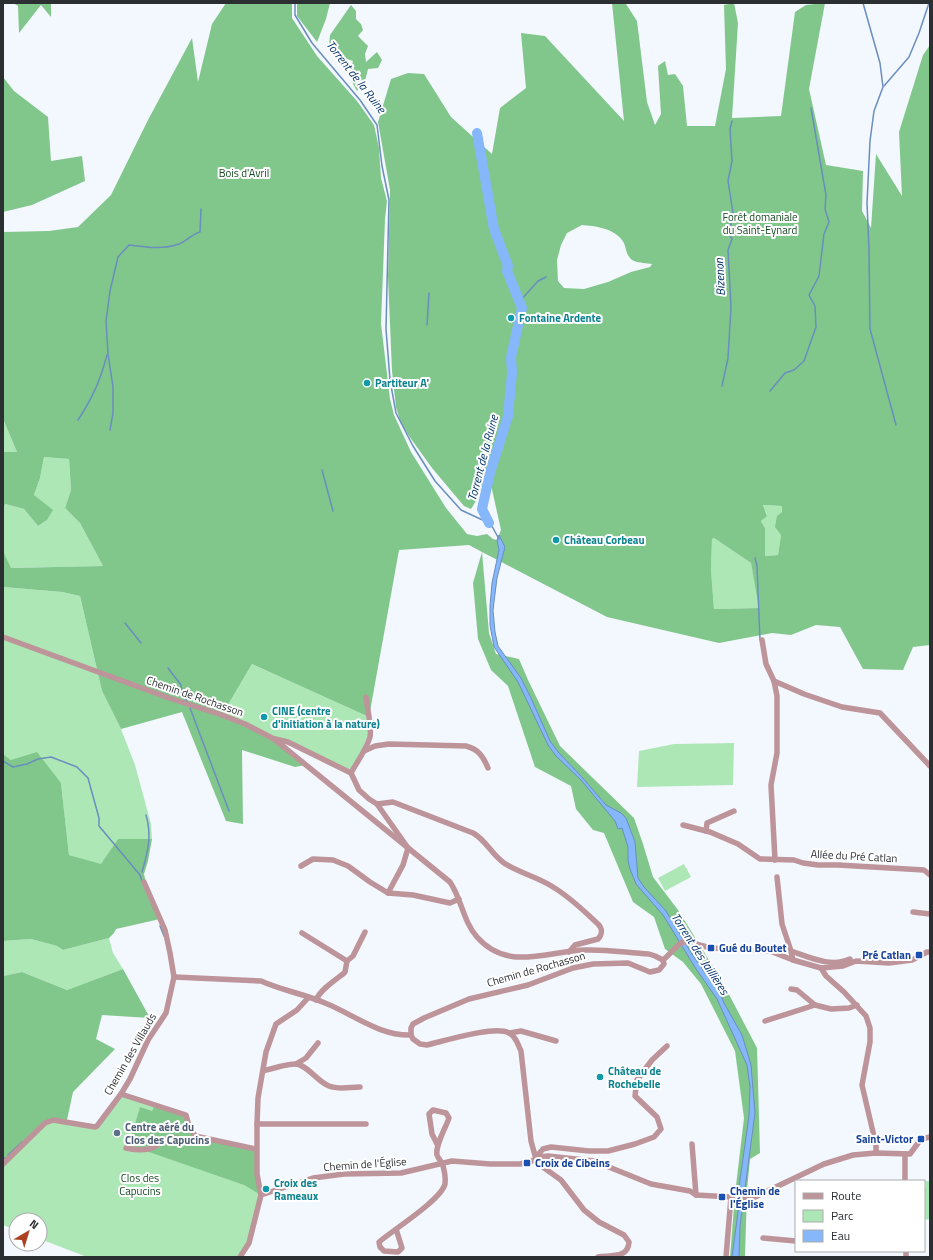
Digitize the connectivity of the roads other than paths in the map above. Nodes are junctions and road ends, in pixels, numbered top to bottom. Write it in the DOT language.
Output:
graph roads {
  1 [pos="3,637"];
  2 [pos="762,640"];
  3 [pos="774,681"];
  4 [pos="366,697"];
  5 [pos="274,739"];
  6 [pos="364,751"];
  7 [pos="930,766"];
  8 [pos="488,768"];
  9 [pos="351,773"];
  10 [pos="377,804"];
  11 [pos="734,811"];
  12 [pos="683,825"];
  13 [pos="706,831"];
  14 [pos="408,848"];
  15 [pos="775,860"];
  16 [pos="301,866"];
  17 [pos="930,875"];
  18 [pos="777,877"];
  19 [pos="144,882"];
  20 [pos="388,892"];
  21 [pos="459,899"];
  22 [pos="912,912"];
  23 [pos="930,914"];
  24 [pos="365,932"];
  25 [pos="302,933"];
  26 [pos="791,951"];
  27 [pos="569,952"];
  28 [pos="930,952"];
  29 [pos="850,959"];
  30 [pos="663,960"];
  31 [pos="793,960"];
  32 [pos="347,961"];
  33 [pos="821,968"];
  34 [pos="174,977"];
  35 [pos="791,989"];
  36 [pos="308,998"];
  37 [pos="316,1000"];
  38 [pos="815,1005"];
  39 [pos="857,1005"];
  40 [pos="765,1021"];
  41 [pos="510,1033"];
  42 [pos="411,1034"];
  43 [pos="556,1041"];
  44 [pos="318,1043"];
  45 [pos="667,1046"];
  46 [pos="296,1064"];
  47 [pos="263,1071"];
  48 [pos="360,1087"];
  49 [pos="121,1094"];
  50 [pos="257,1124"];
  51 [pos="366,1124"];
  52 [pos="930,1137"];
  53 [pos="176,1138"];
  54 [pos="437,1144"];
  55 [pos="692,1144"];
  56 [pos="126,1148"];
  57 [pos="256,1149"];
  58 [pos="876,1153"];
  59 [pos="905,1154"];
  60 [pos="536,1158"];
  61 [pos="3,1163"];
  62 [pos="442,1163"];
  63 [pos="905,1180"];
  64 [pos="261,1195"];
  65 [pos="696,1195"];
  66 [pos="733,1197"];
  67 [pos="396,1229"];
  68 [pos="763,1238"];
  69 [pos="795,1240"];
  70 [pos="240,1257"];
  71 [pos="598,1257"];
  72 [pos="726,1257"];
  1 -- 5 [label="street, Chemin de Rochasson"];
  2 -- 3 [label="street"];
  3 -- 7 [label="street"];
  3 -- 15 [label="street"];
  4 -- 6 [label="street"];
  5 -- 9 [label="street"];
  5 -- 14 [label="street, Chemin de Rochasson"];
  6 -- 8 [label="street"];
  6 -- 9 [label="street"];
  9 -- 10 [label="street"];
  10 -- 14 [label="street"];
  10 -- 27 [label="street"];
  11 -- 13 [label="street"];
  12 -- 13 [label="street, Allée du Pré Catlan"];
  13 -- 15 [label="street, Allée du Pré Catlan"];
  14 -- 20 [label="street"];
  14 -- 21 [label="street, Chemin de Rochasson"];
  15 -- 17 [label="street, Allée du Pré Catlan"];
  16 -- 20 [label="street"];
  18 -- 26 [label="street"];
  19 -- 34 [label="street, Chemin des Villauds"];
  20 -- 21 [label="street"];
  21 -- 27 [label="street, Chemin de Rochasson"];
  22 -- 23 [label="street"];
  24 -- 32 [label="street"];
  25 -- 32 [label="street"];
  26 -- 29 [label="street"];
  26 -- 31 [label="street"];
  27 -- 30 [label="street, Chemin de Rochasson"];
  28 -- 33 [label="street"];
  30 -- 31 [label="street"];
  30 -- 42 [label="street, Chemin de Rochasson"];
  31 -- 33 [label="street"];
  32 -- 37 [label="street"];
  33 -- 39 [label="street"];
  34 -- 36 [label="street"];
  34 -- 49 [label="street, Chemin des Villauds"];
  35 -- 38 [label="street"];
  36 -- 37 [label="street"];
  36 -- 47 [label="street"];
  37 -- 42 [label="street"];
  38 -- 39 [label="street"];
  38 -- 40 [label="street"];
  39 -- 58 [label="street"];
  41 -- 42 [label="street"];
  41 -- 43 [label="street"];
  41 -- 60 [label="street"];
  44 -- 46 [label="street"];
  45 -- 60 [label="street"];
  46 -- 47 [label="street"];
  46 -- 48 [label="street"];
  47 -- 50 [label="street"];
  49 -- 57 [label="street"];
  49 -- 61 [label="street, Chemin des Villauds"];
  50 -- 51 [label="street"];
  50 -- 57 [label="street"];
  52 -- 59 [label="street"];
  53 -- 56 [label="street"];
  54 -- 54 [label="street"];
  54 -- 62 [label="street"];
  55 -- 65 [label="street"];
  57 -- 64 [label="street"];
  58 -- 59 [label="street, Chemin de l'Église"];
  58 -- 66 [label="street, Chemin de l'Église"];
  59 -- 63 [label="street"];
  60 -- 62 [label="street, Chemin de l'Église"];
  60 -- 65 [label="street, Chemin de l'Église"];
  60 -- 71 [label="street"];
  62 -- 64 [label="street, Chemin de l'Église"];
  62 -- 67 [label="street"];
  64 -- 70 [label="street"];
  65 -- 66 [label="street, Chemin de l'Église"];
  66 -- 72 [label="street"];
  67 -- 67 [label="street"];
  68 -- 69 [label="street"];
}
